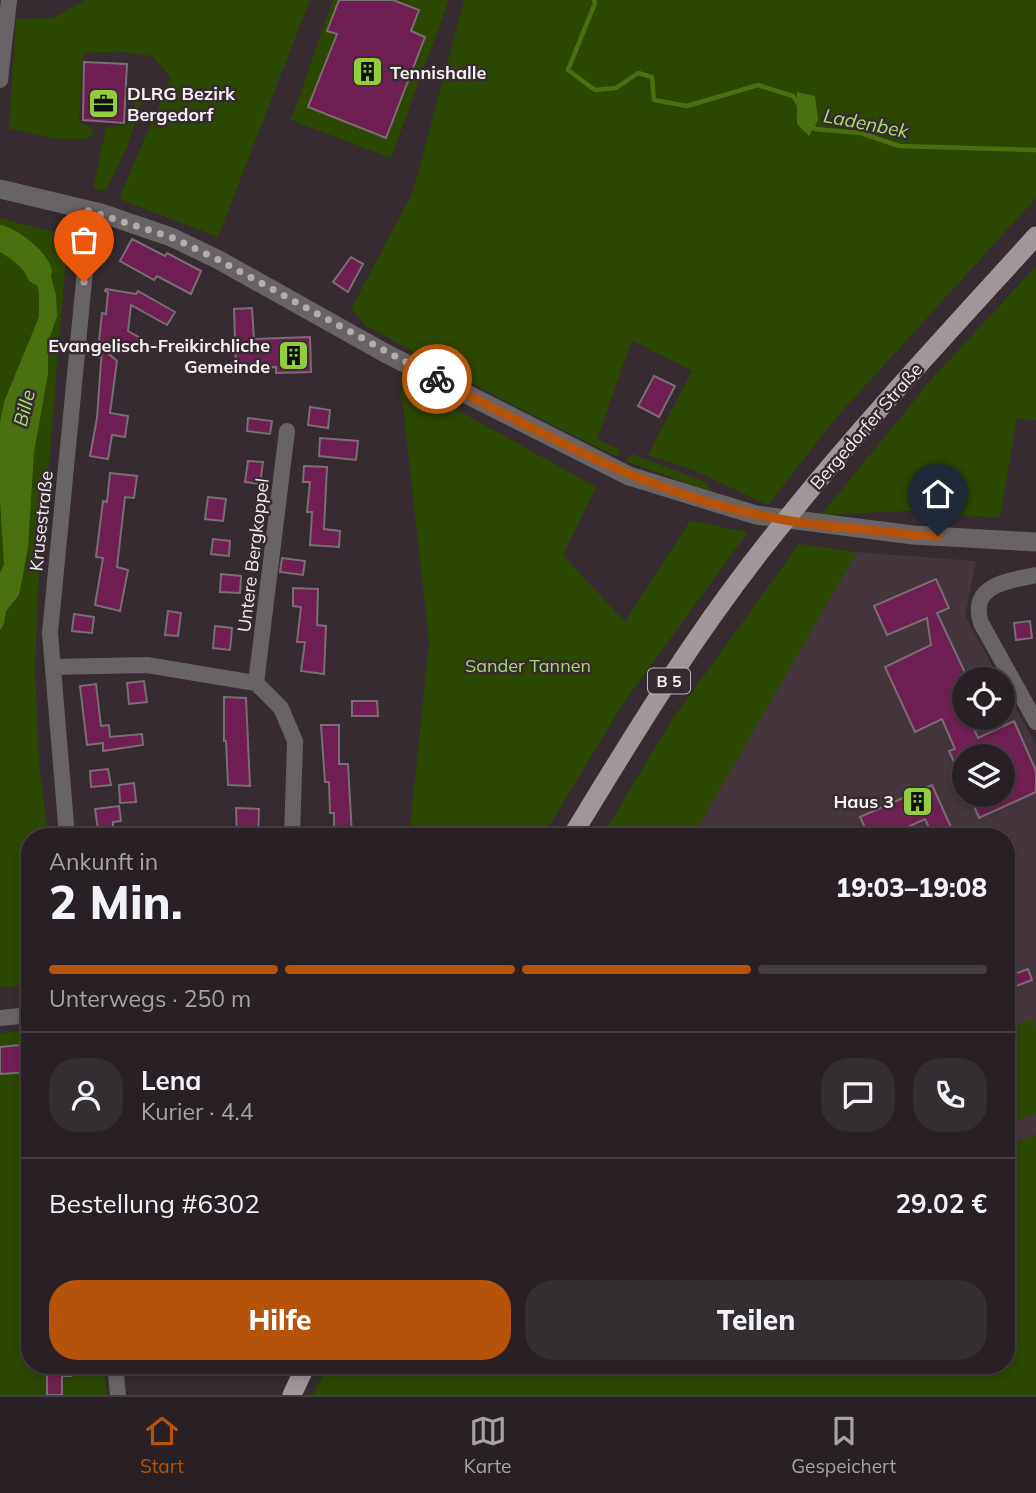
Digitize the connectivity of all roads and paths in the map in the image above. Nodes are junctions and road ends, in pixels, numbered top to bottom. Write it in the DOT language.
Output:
graph roads {
  1 [pos="9,0"];
  2 [pos="1,62"];
  3 [pos="0,80"];
  4 [pos="0,189"];
  5 [pos="86,210"];
  6 [pos="1036,236"];
  7 [pos="287,431"];
  8 [pos="787,519"];
  9 [pos="1036,542"];
  10 [pos="1036,575"];
  11 [pos="53,667"];
  12 [pos="256,683"];
  13 [pos="1036,722"];
  14 [pos="65,828"];
  15 [pos="292,828"];
  16 [pos="577,828"];
  17 [pos="21,1016"];
  18 [pos="0,1018"];
  19 [pos="116,1374"];
  20 [pos="302,1374"];
  21 [pos="118,1395"];
  22 [pos="292,1395"];
  1 -- 2 [label="street"];
  2 -- 3 [label="street"];
  4 -- 5 [label="street"];
  5 -- 8 [label="street"];
  5 -- 11 [label="street, Krusestraße"];
  6 -- 8 [label="main road, Bergedorfer Straße / B 5"];
  7 -- 12 [label="street, Untere Bergkoppel"];
  8 -- 9 [label="street"];
  8 -- 16 [label="main road, Bergedorfer Straße / B 5"];
  10 -- 13 [label="street"];
  11 -- 12 [label="street"];
  11 -- 14 [label="street, Krusestraße"];
  12 -- 15 [label="street"];
  17 -- 18 [label="street"];
  19 -- 21 [label="street"];
  20 -- 22 [label="main road"];
}
